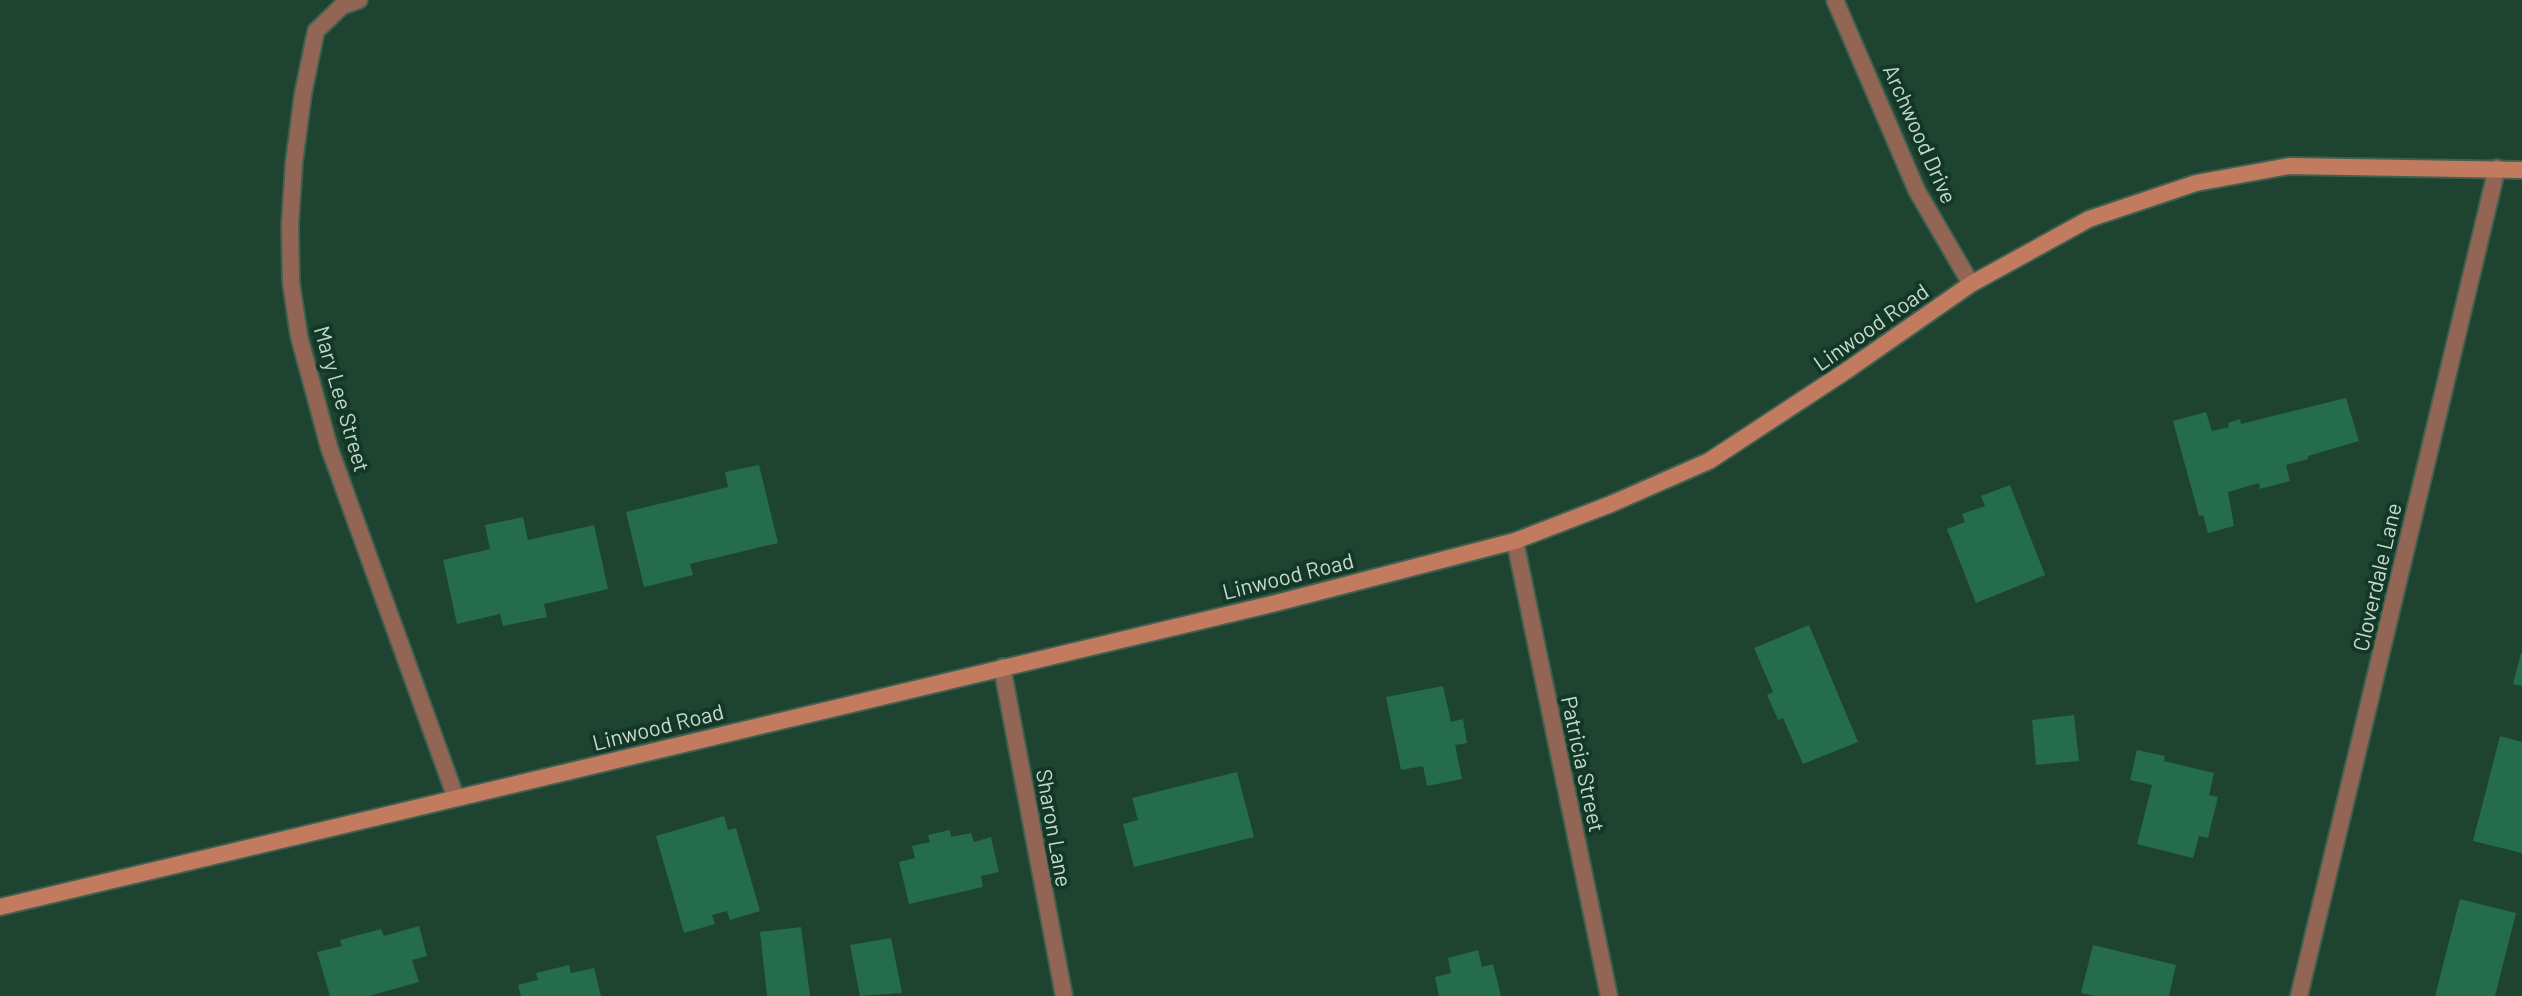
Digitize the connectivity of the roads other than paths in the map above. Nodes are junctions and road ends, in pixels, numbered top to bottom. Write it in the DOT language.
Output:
graph roads {
  1 [pos="359,0"];
  2 [pos="1835,0"];
  3 [pos="2497,168"];
  4 [pos="2522,170"];
  5 [pos="1971,284"];
  6 [pos="1515,541"];
  7 [pos="1002,667"];
  8 [pos="456,798"];
  9 [pos="0,907"];
  10 [pos="1064,996"];
  11 [pos="1609,996"];
  12 [pos="2299,996"];
  1 -- 8 [label="street, Mary Lee Street"];
  2 -- 5 [label="street, Archwood Drive"];
  3 -- 4 [label="main road, Linwood Road"];
  3 -- 5 [label="main road, Linwood Road"];
  3 -- 12 [label="street, Cloverdale Lane"];
  5 -- 6 [label="main road, Linwood Road"];
  6 -- 7 [label="main road, Linwood Road"];
  6 -- 11 [label="street, Patricia Street"];
  7 -- 8 [label="main road, Linwood Road"];
  7 -- 10 [label="street, Sharon Lane"];
  8 -- 9 [label="main road, Linwood Road"];
}
